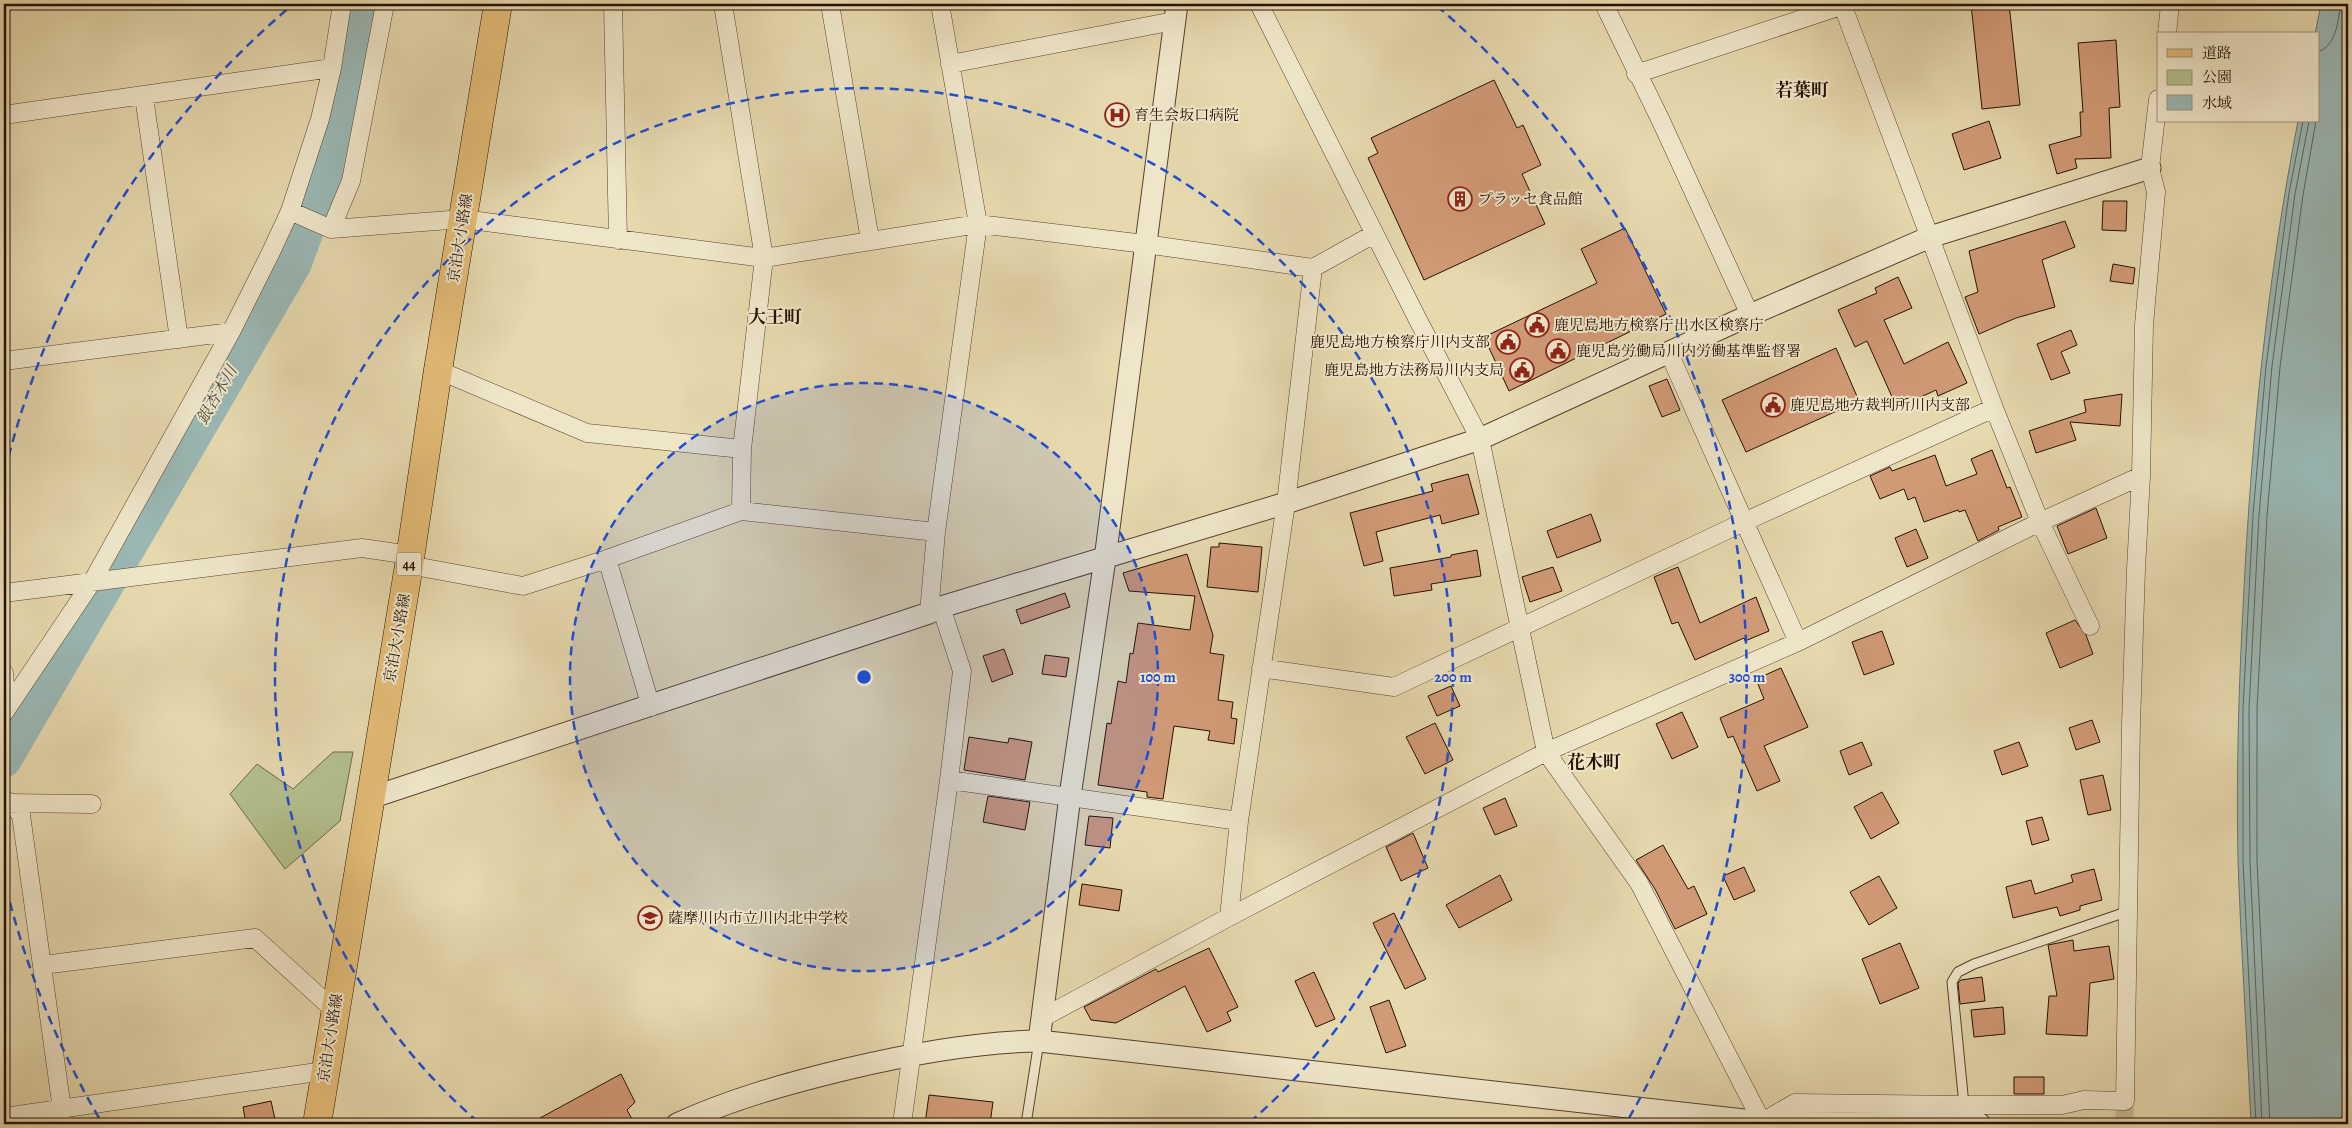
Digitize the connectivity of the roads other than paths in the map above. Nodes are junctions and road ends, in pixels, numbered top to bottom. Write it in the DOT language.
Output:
graph roads {
  1 [pos="342,4"];
  2 [pos="385,4"];
  3 [pos="498,4"];
  4 [pos="613,4"];
  5 [pos="723,4"];
  6 [pos="830,4"];
  7 [pos="940,4"];
  8 [pos="1258,4"];
  9 [pos="1604,4"];
  10 [pos="1842,4"];
  11 [pos="1847,4"];
  12 [pos="2170,4"];
  13 [pos="1176,12"];
  14 [pos="2167,32"];
  15 [pos="950,64"];
  16 [pos="332,68"];
  17 [pos="1636,74"];
  18 [pos="144,96"];
  19 [pos="2157,108"];
  20 [pos="4,115"];
  21 [pos="2150,168"];
  22 [pos="293,212"];
  23 [pos="464,218"];
  24 [pos="978,224"];
  25 [pos="328,228"];
  26 [pos="1374,234"];
  27 [pos="1930,237"];
  28 [pos="618,240"];
  29 [pos="870,240"];
  30 [pos="1145,244"];
  31 [pos="764,258"];
  32 [pos="1313,268"];
  33 [pos="1750,315"];
  34 [pos="231,332"];
  35 [pos="178,339"];
  36 [pos="1669,353"];
  37 [pos="4,361"];
  38 [pos="438,370"];
  39 [pos="1994,408"];
  40 [pos="1480,439"];
  41 [pos="742,449"];
  42 [pos="2141,476"];
  43 [pos="1286,503"];
  44 [pos="741,511"];
  45 [pos="1744,522"];
  46 [pos="2040,522"];
  47 [pos="936,532"];
  48 [pos="607,559"];
  49 [pos="1105,559"];
  50 [pos="409,560"];
  51 [pos="97,582"];
  52 [pos="4,593"];
  53 [pos="935,610"];
  54 [pos="2090,626"];
  55 [pos="1519,629"];
  56 [pos="1798,642"];
  57 [pos="1261,668"];
  58 [pos="4,673"];
  59 [pos="8,706"];
  60 [pos="651,707"];
  61 [pos="1546,752"];
  62 [pos="950,780"];
  63 [pos="1070,796"];
  64 [pos="370,798"];
  65 [pos="7,802"];
  66 [pos="92,804"];
  67 [pos="1239,821"];
  68 [pos="2129,912"];
  69 [pos="1229,917"];
  70 [pos="43,966"];
  71 [pos="334,1010"];
  72 [pos="1042,1018"];
  73 [pos="1039,1040"];
  74 [pos="911,1054"];
  75 [pos="324,1071"];
  76 [pos="1964,1106"];
  77 [pos="63,1116"];
  78 [pos="4,1117"];
  79 [pos="1764,1123"];
  80 [pos="317,1124"];
  81 [pos="677,1124"];
  82 [pos="902,1124"];
  83 [pos="1026,1124"];
  84 [pos="1980,1124"];
  1 -- 16 [label="street"];
  2 -- 25 [label="street"];
  3 -- 23 [label="main road, 京泊大小路線 / 44"];
  4 -- 28 [label="street"];
  5 -- 31 [label="street"];
  6 -- 29 [label="street"];
  7 -- 15 [label="street"];
  8 -- 26 [label="street"];
  9 -- 17 [label="street"];
  10 -- 11 [label="street"];
  10 -- 17 [label="street"];
  10 -- 27 [label="street"];
  12 -- 14 [label="street"];
  13 -- 15 [label="street"];
  13 -- 30 [label="street"];
  15 -- 24 [label="street"];
  16 -- 18 [label="street"];
  16 -- 22 [label="street"];
  17 -- 33 [label="street"];
  18 -- 20 [label="street"];
  18 -- 35 [label="street"];
  19 -- 21 [label="street"];
  21 -- 27 [label="street"];
  21 -- 42 [label="street"];
  22 -- 25 [label="street"];
  22 -- 34 [label="street"];
  23 -- 25 [label="street"];
  23 -- 28 [label="street"];
  23 -- 38 [label="main road, 京泊大小路線 / 44"];
  24 -- 29 [label="street"];
  24 -- 30 [label="street"];
  24 -- 47 [label="street"];
  26 -- 32 [label="street"];
  26 -- 40 [label="street"];
  27 -- 33 [label="street"];
  27 -- 39 [label="street"];
  28 -- 31 [label="street"];
  29 -- 31 [label="street"];
  30 -- 32 [label="street"];
  30 -- 49 [label="street"];
  31 -- 41 [label="street"];
  32 -- 43 [label="street"];
  33 -- 36 [label="street"];
  34 -- 35 [label="street"];
  34 -- 51 [label="street"];
  35 -- 37 [label="street"];
  36 -- 40 [label="street"];
  36 -- 45 [label="street"];
  38 -- 41 [label="street"];
  38 -- 50 [label="main road, 京泊大小路線 / 44"];
  39 -- 45 [label="street"];
  39 -- 46 [label="street"];
  40 -- 43 [label="street"];
  40 -- 55 [label="street"];
  41 -- 44 [label="street"];
  42 -- 46 [label="street"];
  42 -- 68 [label="street"];
  43 -- 49 [label="street"];
  43 -- 57 [label="street"];
  44 -- 47 [label="street"];
  44 -- 48 [label="street"];
  45 -- 55 [label="street"];
  45 -- 56 [label="street"];
  46 -- 54 [label="street"];
  46 -- 56 [label="street"];
  47 -- 53 [label="street"];
  48 -- 50 [label="street"];
  48 -- 60 [label="street"];
  49 -- 53 [label="street"];
  49 -- 63 [label="street"];
  50 -- 51 [label="street"];
  50 -- 64 [label="main road, 京泊大小路線 / 44"];
  51 -- 52 [label="street"];
  51 -- 59 [label="street"];
  53 -- 60 [label="street"];
  53 -- 62 [label="street"];
  55 -- 57 [label="street"];
  55 -- 61 [label="street"];
  56 -- 61 [label="street"];
  57 -- 67 [label="street"];
  58 -- 59 [label="street"];
  60 -- 64 [label="street"];
  61 -- 69 [label="street"];
  61 -- 79 [label="street"];
  62 -- 63 [label="street"];
  62 -- 74 [label="street"];
  63 -- 67 [label="street"];
  63 -- 72 [label="street"];
  64 -- 71 [label="main road, 京泊大小路線 / 44"];
  65 -- 66 [label="street"];
  65 -- 70 [label="street"];
  67 -- 69 [label="street"];
  68 -- 76 [label="lane"];
  68 -- 76 [label="street"];
  69 -- 72 [label="street"];
  70 -- 71 [label="street"];
  70 -- 77 [label="street"];
  71 -- 75 [label="main road, 京泊大小路線 / 44"];
  72 -- 73 [label="street"];
  73 -- 74 [label="street"];
  73 -- 79 [label="street"];
  73 -- 83 [label="lane"];
  74 -- 81 [label="street"];
  74 -- 82 [label="street"];
  75 -- 77 [label="street"];
  75 -- 80 [label="main road, 京泊大小路線 / 44"];
  76 -- 79 [label="street"];
  77 -- 78 [label="street"];
  79 -- 84 [label="street"];
}
